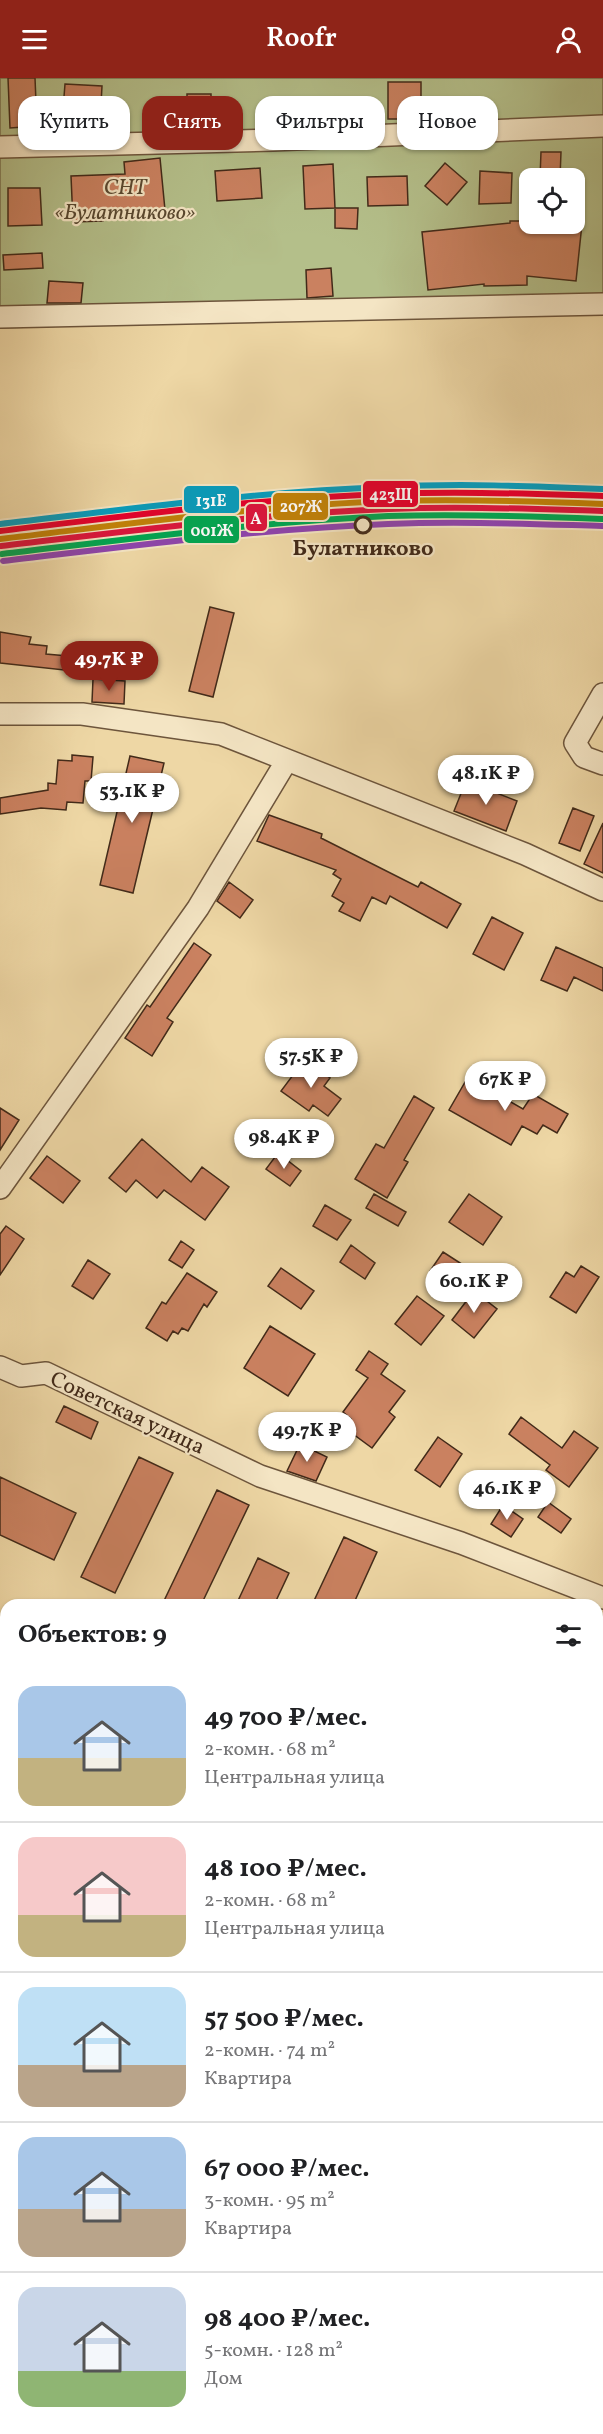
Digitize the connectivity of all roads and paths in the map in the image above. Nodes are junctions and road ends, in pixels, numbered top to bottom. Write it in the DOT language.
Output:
graph roads {
  1 [pos="603,126"];
  2 [pos="0,147"];
  3 [pos="603,304"];
  4 [pos="0,317"];
  5 [pos="603,694"];
  6 [pos="0,714"];
  7 [pos="287,760"];
  8 [pos="603,764"];
  9 [pos="603,890"];
  10 [pos="0,1188"];
  11 [pos="0,1367"];
  12 [pos="603,1598"];
  1 -- 2 [label="street"];
  3 -- 4 [label="street"];
  5 -- 8 [label="street"];
  6 -- 7 [label="street"];
  7 -- 9 [label="street"];
  7 -- 10 [label="street"];
  11 -- 12 [label="street, Советская улица"];
}
